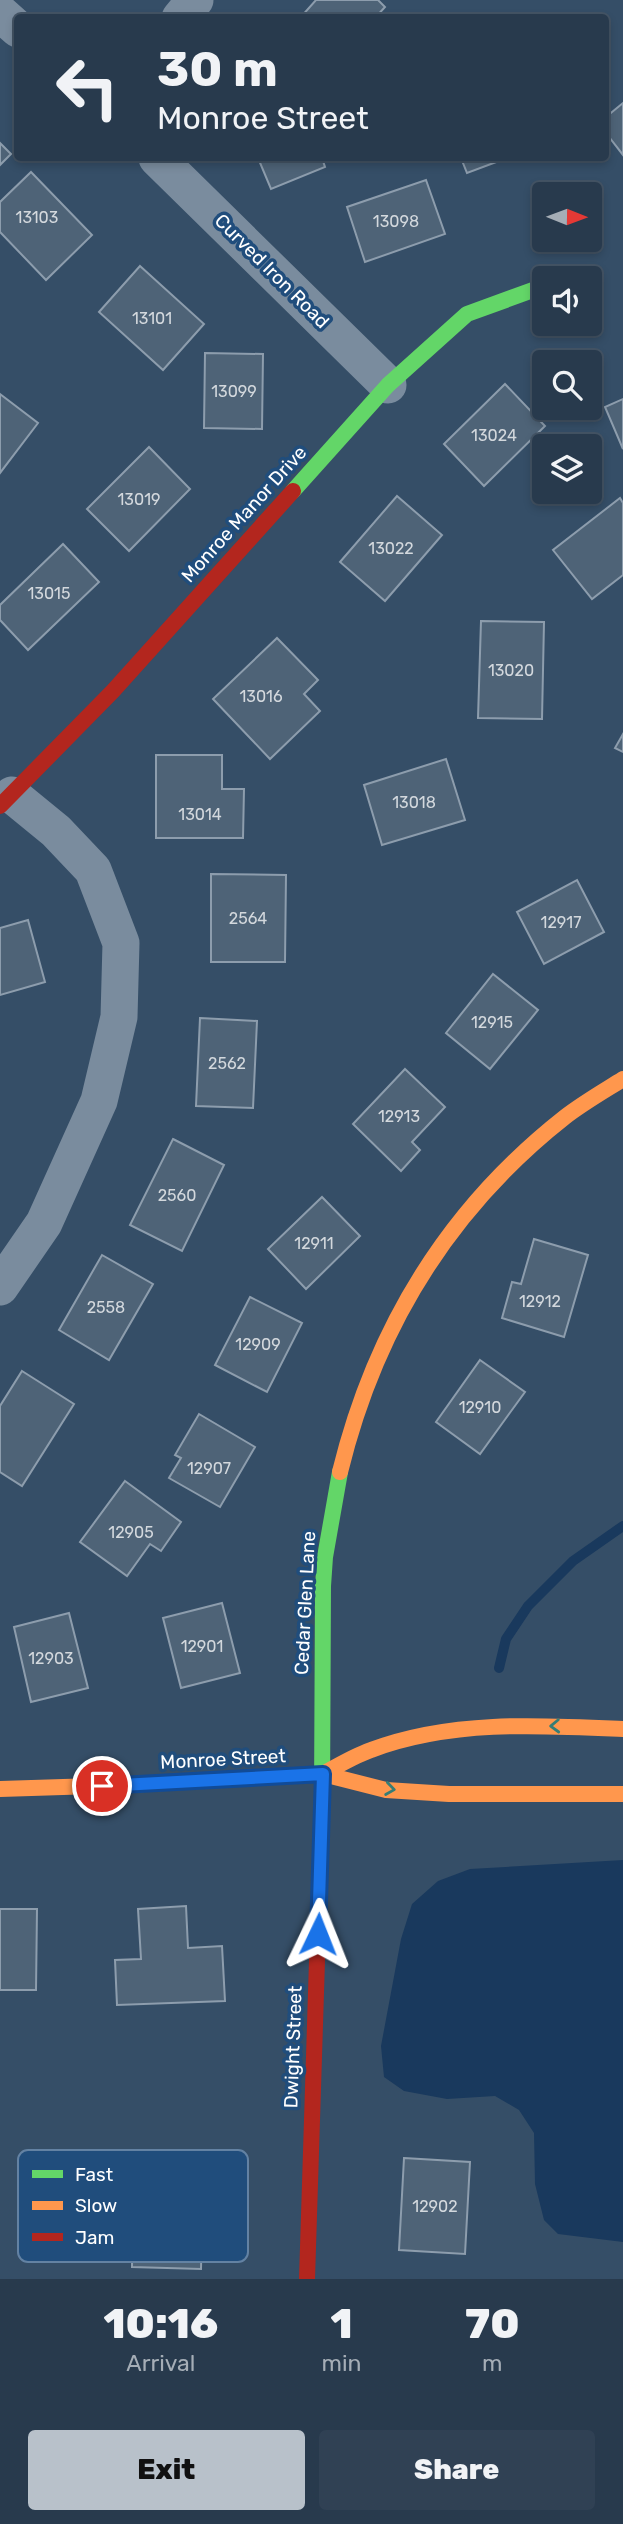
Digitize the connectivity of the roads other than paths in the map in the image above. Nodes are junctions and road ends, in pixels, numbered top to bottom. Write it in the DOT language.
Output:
graph roads {
  1 [pos="195,0"];
  2 [pos="0,13"];
  3 [pos="183,14"];
  4 [pos="14,25"];
  5 [pos="160,161"];
  6 [pos="532,290"];
  7 [pos="387,385"];
  8 [pos="6,801"];
  9 [pos="623,1079"];
  10 [pos="0,1287"];
  11 [pos="623,1729"];
  12 [pos="323,1774"];
  13 [pos="0,1789"];
  14 [pos="623,1794"];
  15 [pos="307,2279"];
  1 -- 3 [label="street"];
  2 -- 4 [label="street"];
  5 -- 7 [label="street, Curved Iron Road"];
  6 -- 7 [label="street, Monroe Manor Drive"];
  7 -- 8 [label="street, Monroe Manor Drive"];
  8 -- 10 [label="street"];
  9 -- 12 [label="street, Cedar Glen Lane"];
  11 -- 12 [label="street, Monroe Street, one-way"];
  12 -- 13 [label="street, Monroe Street"];
  12 -- 14 [label="street, Monroe Street, one-way"];
  12 -- 15 [label="street, Dwight Street"];
}
